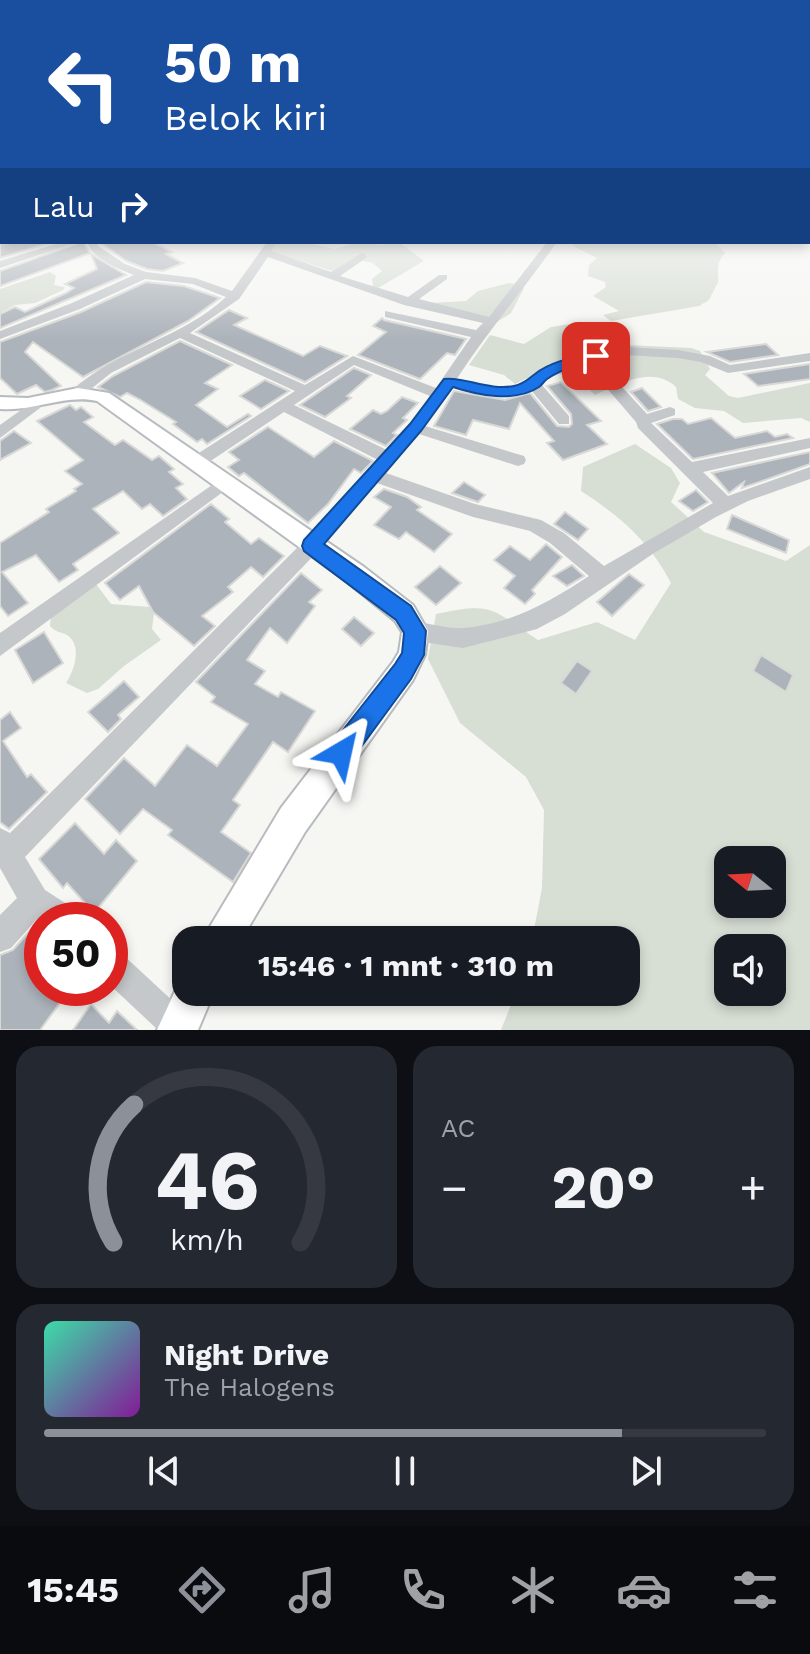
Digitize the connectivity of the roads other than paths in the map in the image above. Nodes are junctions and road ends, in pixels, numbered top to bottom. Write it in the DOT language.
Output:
graph roads {
  1 [pos="67,244"];
  2 [pos="92,244"];
  3 [pos="550,244"];
  4 [pos="269,247"];
  5 [pos="362,256"];
  6 [pos="0,265"];
  7 [pos="144,275"];
  8 [pos="334,275"];
  9 [pos="443,277"];
  10 [pos="235,296"];
  11 [pos="408,302"];
  12 [pos="389,314"];
  13 [pos="492,321"];
  14 [pos="179,333"];
  15 [pos="0,335"];
  16 [pos="479,335"];
  17 [pos="810,357"];
  18 [pos="588,358"];
  19 [pos="534,384"];
  20 [pos="444,388"];
  21 [pos="306,391"];
  22 [pos="76,394"];
  23 [pos="0,403"];
  24 [pos="35,405"];
  25 [pos="283,406"];
  26 [pos="670,412"];
  27 [pos="564,420"];
  28 [pos="644,421"];
  29 [pos="416,428"];
  30 [pos="0,433"];
  31 [pos="810,443"];
  32 [pos="388,458"];
  33 [pos="518,460"];
  34 [pos="197,462"];
  35 [pos="689,469"];
  36 [pos="810,473"];
  37 [pos="373,475"];
  38 [pos="225,482"];
  39 [pos="724,503"];
  40 [pos="311,546"];
  41 [pos="604,577"];
  42 [pos="415,631"];
  43 [pos="0,646"];
  44 [pos="4,849"];
  45 [pos="35,900"];
  46 [pos="38,902"];
  47 [pos="229,926"];
  48 [pos="0,937"];
  49 [pos="128,981"];
  50 [pos="188,1006"];
  51 [pos="177,1028"];
  1 -- 6 [label="street"];
  2 -- 7 [label="street"];
  3 -- 13 [label="street"];
  4 -- 8 [label="street"];
  4 -- 10 [label="street"];
  5 -- 8 [label="street"];
  7 -- 10 [label="street"];
  7 -- 15 [label="street"];
  8 -- 11 [label="street"];
  9 -- 11 [label="street"];
  10 -- 14 [label="street"];
  11 -- 13 [label="street"];
  12 -- 16 [label="street"];
  13 -- 16 [label="street"];
  14 -- 21 [label="street"];
  14 -- 22 [label="street"];
  16 -- 20 [label="street"];
  17 -- 18 [label="street"];
  18 -- 19 [label="street"];
  18 -- 28 [label="street"];
  19 -- 20 [label="street"];
  19 -- 27 [label="street"];
  20 -- 21 [label="street"];
  20 -- 29 [label="street"];
  21 -- 25 [label="street"];
  22 -- 24 [label="main road"];
  22 -- 34 [label="main road"];
  23 -- 24 [label="main road"];
  24 -- 30 [label="street"];
  25 -- 32 [label="street"];
  25 -- 34 [label="street"];
  26 -- 28 [label="street"];
  28 -- 35 [label="street"];
  29 -- 32 [label="street"];
  29 -- 33 [label="street"];
  31 -- 35 [label="street"];
  32 -- 37 [label="street"];
  34 -- 38 [label="main road"];
  35 -- 39 [label="street"];
  36 -- 39 [label="street"];
  37 -- 40 [label="street"];
  37 -- 41 [label="street"];
  38 -- 40 [label="main road"];
  38 -- 43 [label="street"];
  39 -- 41 [label="street"];
  40 -- 42 [label="main road"];
  40 -- 44 [label="street"];
  41 -- 42 [label="street"];
  42 -- 47 [label="main road"];
  44 -- 45 [label="street"];
  45 -- 46 [label="street"];
  45 -- 48 [label="street"];
  49 -- 51 [label="street"];
  50 -- 51 [label="main road"];
}
